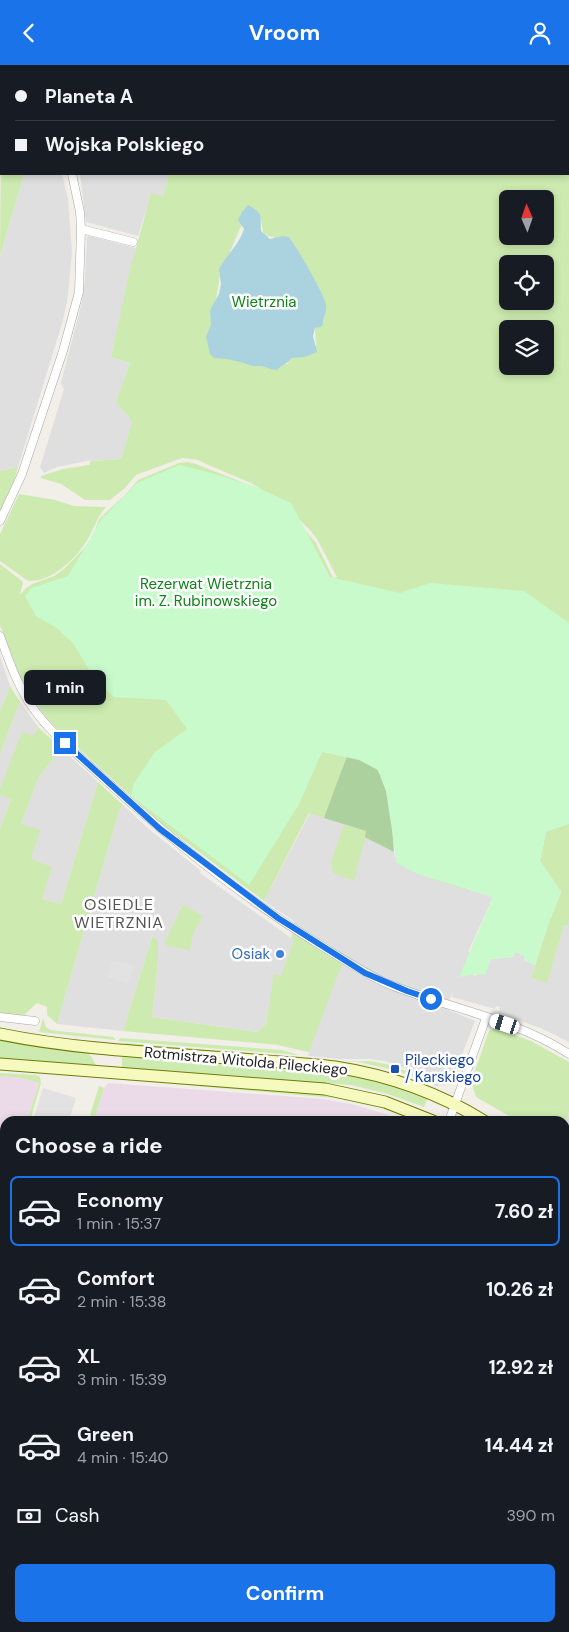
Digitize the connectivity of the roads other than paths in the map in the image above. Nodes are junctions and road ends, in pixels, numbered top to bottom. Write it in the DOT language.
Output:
graph roads {
  1 [pos="72,175"];
  2 [pos="81,229"];
  3 [pos="133,242"];
  4 [pos="0,521"];
  5 [pos="0,636"];
  6 [pos="0,1017"];
  7 [pos="486,1018"];
  8 [pos="35,1021"];
  9 [pos="0,1034"];
  10 [pos="569,1054"];
  11 [pos="0,1064"];
  12 [pos="455,1105"];
  13 [pos="420,1116"];
  14 [pos="451,1116"];
  15 [pos="475,1116"];
  1 -- 2 [label="street"];
  2 -- 3 [label="street"];
  2 -- 4 [label="street"];
  5 -- 7 [label="street"];
  6 -- 8 [label="street"];
  7 -- 10 [label="street"];
  7 -- 12 [label="street"];
  9 -- 12 [label="main road, Rotmistrza Witolda Pileckiego"];
  11 -- 13 [label="main road, Rotmistrza Witolda Pileckiego"];
  12 -- 14 [label="street"];
  12 -- 15 [label="main road, Rotmistrza Witolda Pileckiego"];
}
